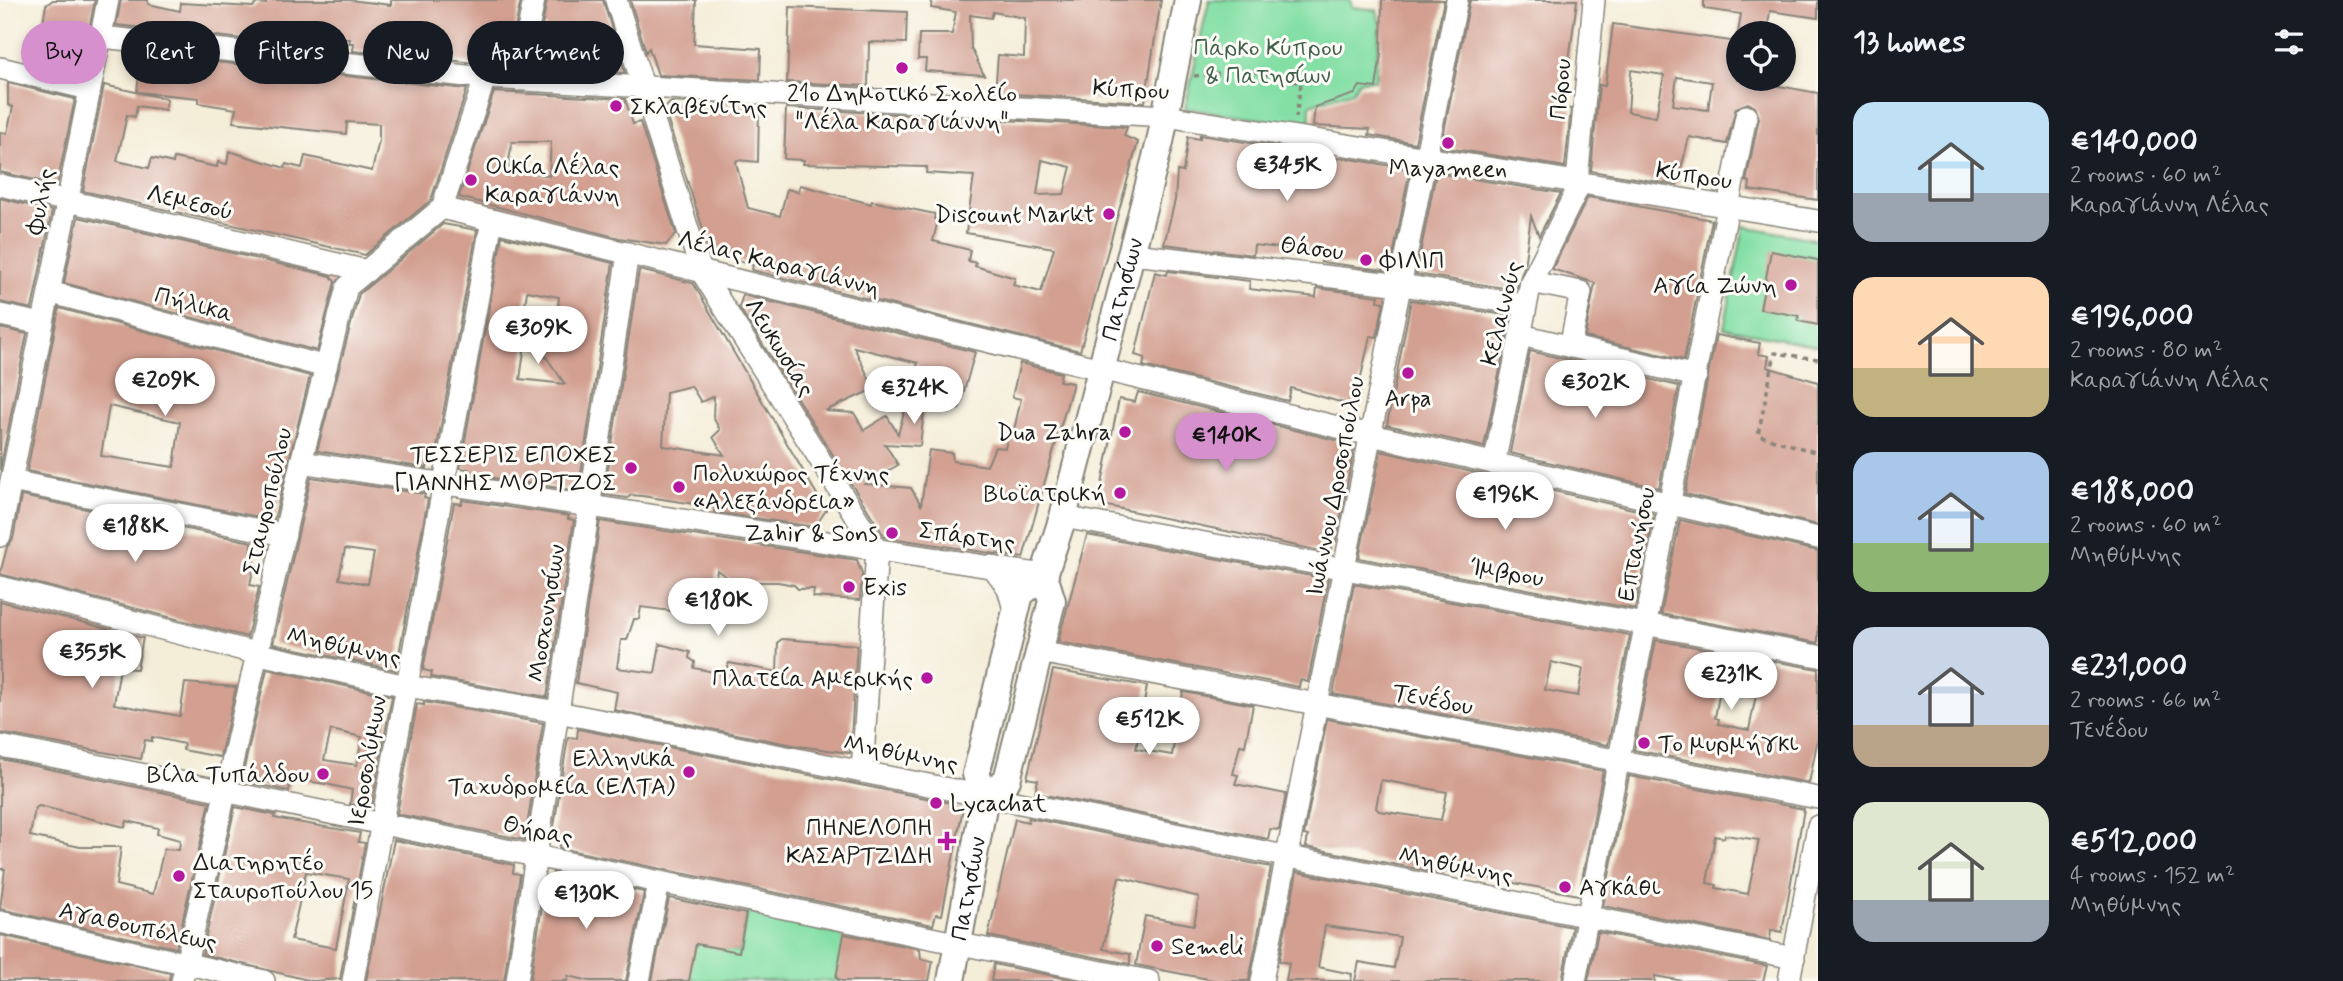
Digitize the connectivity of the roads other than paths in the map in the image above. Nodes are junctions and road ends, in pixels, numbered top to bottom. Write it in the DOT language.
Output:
graph roads {
  1 [pos="108,0"];
  2 [pos="534,0"];
  3 [pos="616,0"];
  4 [pos="1188,0"];
  5 [pos="1458,0"];
  6 [pos="1594,0"];
  7 [pos="104,21"];
  8 [pos="530,21"];
  9 [pos="107,38"];
  10 [pos="0,68"];
  11 [pos="467,76"];
  12 [pos="90,84"];
  13 [pos="483,84"];
  14 [pos="591,84"];
  15 [pos="645,87"];
  16 [pos="89,89"];
  17 [pos="1166,116"];
  18 [pos="1746,116"];
  19 [pos="1427,158"];
  20 [pos="1577,182"];
  21 [pos="0,185"];
  22 [pos="67,201"];
  23 [pos="1730,207"];
  24 [pos="442,208"];
  25 [pos="492,220"];
  26 [pos="1818,221"];
  27 [pos="628,253"];
  28 [pos="1133,254"];
  29 [pos="367,271"];
  30 [pos="701,271"];
  31 [pos="1531,282"];
  32 [pos="1402,285"];
  33 [pos="49,292"];
  34 [pos="1525,305"];
  35 [pos="0,315"];
  36 [pos="42,324"];
  37 [pos="1521,335"];
  38 [pos="1570,346"];
  39 [pos="326,367"];
  40 [pos="1103,370"];
  41 [pos="1696,376"];
  42 [pos="1373,436"];
  43 [pos="8,449"];
  44 [pos="301,462"];
  45 [pos="1494,464"];
  46 [pos="11,481"];
  47 [pos="444,484"];
  48 [pos="1670,504"];
  49 [pos="589,506"];
  50 [pos="1063,517"];
  51 [pos="285,535"];
  52 [pos="0,536"];
  53 [pos="1818,538"];
  54 [pos="877,550"];
  55 [pos="992,566"];
  56 [pos="1346,569"];
  57 [pos="1044,575"];
  58 [pos="0,587"];
  59 [pos="1015,613"];
  60 [pos="1646,624"];
  61 [pos="1038,652"];
  62 [pos="259,654"];
  63 [pos="1818,656"];
  64 [pos="407,686"];
  65 [pos="1318,705"];
  66 [pos="558,712"];
  67 [pos="0,746"];
  68 [pos="1619,761"];
  69 [pos="862,772"];
  70 [pos="227,790"];
  71 [pos="985,796"];
  72 [pos="1818,798"];
  73 [pos="382,825"];
  74 [pos="1818,826"];
  75 [pos="536,856"];
  76 [pos="1287,858"];
  77 [pos="659,883"];
  78 [pos="1588,917"];
  79 [pos="0,922"];
  80 [pos="958,945"];
  81 [pos="1794,958"];
  82 [pos="184,972"];
  83 [pos="264,981"];
  84 [pos="353,981"];
  85 [pos="516,981"];
  86 [pos="639,981"];
  87 [pos="951,981"];
  88 [pos="1149,981"];
  89 [pos="1262,981"];
  90 [pos="1575,981"];
  91 [pos="1790,981"];
  1 -- 7 [label="street, Φυλής"];
  2 -- 8 [label="street"];
  3 -- 15 [label="street, Λευκωσίας"];
  4 -- 17 [label="main road, Πατησίων"];
  5 -- 19 [label="street, Ιωάννου Δροσοπούλου"];
  6 -- 20 [label="street, Πόρου"];
  9 -- 11 [label="street, Κύπρου"];
  10 -- 16 [label="street"];
  12 -- 16 [label="street, Φυλής"];
  13 -- 24 [label="street"];
  14 -- 15 [label="street, Κύπρου"];
  15 -- 17 [label="street, Κύπρου"];
  15 -- 30 [label="street, Λευκωσίας"];
  16 -- 22 [label="street, Φυλής"];
  17 -- 19 [label="street, Κύπρου"];
  17 -- 28 [label="main road, Πατησίων"];
  18 -- 23 [label="street, Επτανήσου"];
  19 -- 20 [label="street, Κύπρου"];
  19 -- 32 [label="street, Ιωάννου Δροσοπούλου"];
  20 -- 23 [label="street, Κύπρου"];
  20 -- 31 [label="street, Κελαινούς"];
  21 -- 22 [label="street, Λεμεσού"];
  22 -- 29 [label="street, Λεμεσού"];
  22 -- 33 [label="street, Φυλής"];
  23 -- 26 [label="street, Κύπρου"];
  23 -- 41 [label="street, Επτανήσου"];
  24 -- 25 [label="street, Λέλας Καραγιάννη"];
  24 -- 29 [label="street, Σταυροπούλου"];
  25 -- 27 [label="street, Λέλας Καραγιάννη"];
  25 -- 47 [label="street, Ιεροσολύμων"];
  27 -- 30 [label="street, Λέλας Καραγιάννη"];
  27 -- 49 [label="street, Μοσχονησίων"];
  28 -- 32 [label="street, Θάσου"];
  28 -- 40 [label="main road, Πατησίων"];
  29 -- 39 [label="street, Σταυροπούλου"];
  30 -- 40 [label="street, Λέλας Καραγιάννη"];
  30 -- 54 [label="street, Λευκωσίας"];
  31 -- 34 [label="street, Κελαινούς"];
  31 -- 38 [label="street"];
  32 -- 34 [label="street, Θάσου"];
  32 -- 42 [label="street, Ιωάννου Δροσοπούλου"];
  33 -- 36 [label="street, Φυλής"];
  33 -- 39 [label="street, Πήλικα"];
  34 -- 37 [label="street, Κελαινούς"];
  35 -- 36 [label="street"];
  36 -- 43 [label="street, Φυλής"];
  37 -- 38 [label="street"];
  37 -- 45 [label="street, Κελαινούς"];
  38 -- 41 [label="street"];
  39 -- 44 [label="street, Σταυροπούλου"];
  40 -- 42 [label="street, Λέλας Καραγιάννη"];
  40 -- 50 [label="main road, Πατησίων"];
  41 -- 48 [label="street, Επτανήσου"];
  42 -- 45 [label="street, Λέλας Καραγιάννη"];
  42 -- 56 [label="street, Ιωάννου Δροσοπούλου"];
  43 -- 46 [label="street, Φυλής"];
  44 -- 47 [label="street, Σπάρτης"];
  44 -- 51 [label="street, Σταυροπούλου"];
  45 -- 48 [label="street, Λέλας Καραγιάννη"];
  46 -- 51 [label="street"];
  46 -- 52 [label="street, Φυλής"];
  47 -- 49 [label="street, Σπάρτης"];
  47 -- 64 [label="street, Ιεροσολύμων"];
  48 -- 53 [label="street, Λέλας Καραγιάννη"];
  48 -- 60 [label="street, Επτανήσου"];
  49 -- 54 [label="street, Σπάρτης"];
  49 -- 66 [label="street, Μοσχονησίων"];
  50 -- 56 [label="street, Ίμβρου"];
  50 -- 57 [label="main road, Πατησίων"];
  51 -- 62 [label="street, Σταυροπούλου"];
  54 -- 55 [label="street, Σπάρτης"];
  54 -- 69 [label="street"];
  55 -- 57 [label="street, Σπάρτης"];
  55 -- 59 [label="street"];
  56 -- 60 [label="street, Ίμβρου"];
  56 -- 65 [label="street, Ιωάννου Δροσοπούλου"];
  57 -- 59 [label="main road, Πατησίων"];
  57 -- 61 [label="main road, Πατησίων"];
  58 -- 62 [label="street, Μηθύμνης"];
  59 -- 71 [label="main road, Πατησίων"];
  60 -- 63 [label="street, Ίμβρου"];
  60 -- 68 [label="street, Επτανήσου"];
  61 -- 65 [label="street, Τενέδου"];
  61 -- 71 [label="main road, Πατησίων"];
  62 -- 64 [label="street, Μηθύμνης"];
  62 -- 70 [label="street, Σταυροπούλου"];
  64 -- 66 [label="street, Μηθύμνης"];
  64 -- 73 [label="street, Ιεροσολύμων"];
  65 -- 68 [label="street, Τενέδου"];
  65 -- 76 [label="street, Ιωάννου Δροσοπούλου"];
  66 -- 69 [label="street, Μηθύμνης"];
  66 -- 75 [label="street, Μοσχονησίων"];
  67 -- 70 [label="street, Θήρας"];
  68 -- 72 [label="street, Τενέδου"];
  68 -- 78 [label="street, Επτανήσου"];
  69 -- 71 [label="street, Μηθύμνης"];
  70 -- 73 [label="street, Θήρας"];
  70 -- 82 [label="street, Σταυροπούλου"];
  71 -- 76 [label="street, Μηθύμνης"];
  71 -- 80 [label="main road, Πατησίων"];
  73 -- 75 [label="street, Θήρας"];
  73 -- 84 [label="street, Ιεροσολύμων"];
  74 -- 81 [label="street"];
  75 -- 77 [label="street, Θήρας"];
  75 -- 85 [label="street, Μοσχονησίων"];
  76 -- 78 [label="street, Μηθύμνης"];
  76 -- 89 [label="street, Ιωάννου Δροσοπούλου"];
  77 -- 80 [label="street, Θήρας"];
  77 -- 86 [label="street"];
  78 -- 81 [label="street, Μηθύμνης"];
  78 -- 90 [label="street, Επτανήσου"];
  79 -- 82 [label="street, Αγαθουπόλεως"];
  80 -- 87 [label="main road, Πατησίων"];
  80 -- 88 [label="street, Θήρας"];
  81 -- 91 [label="street"];
  82 -- 83 [label="street, Αγαθουπόλεως"];
}
